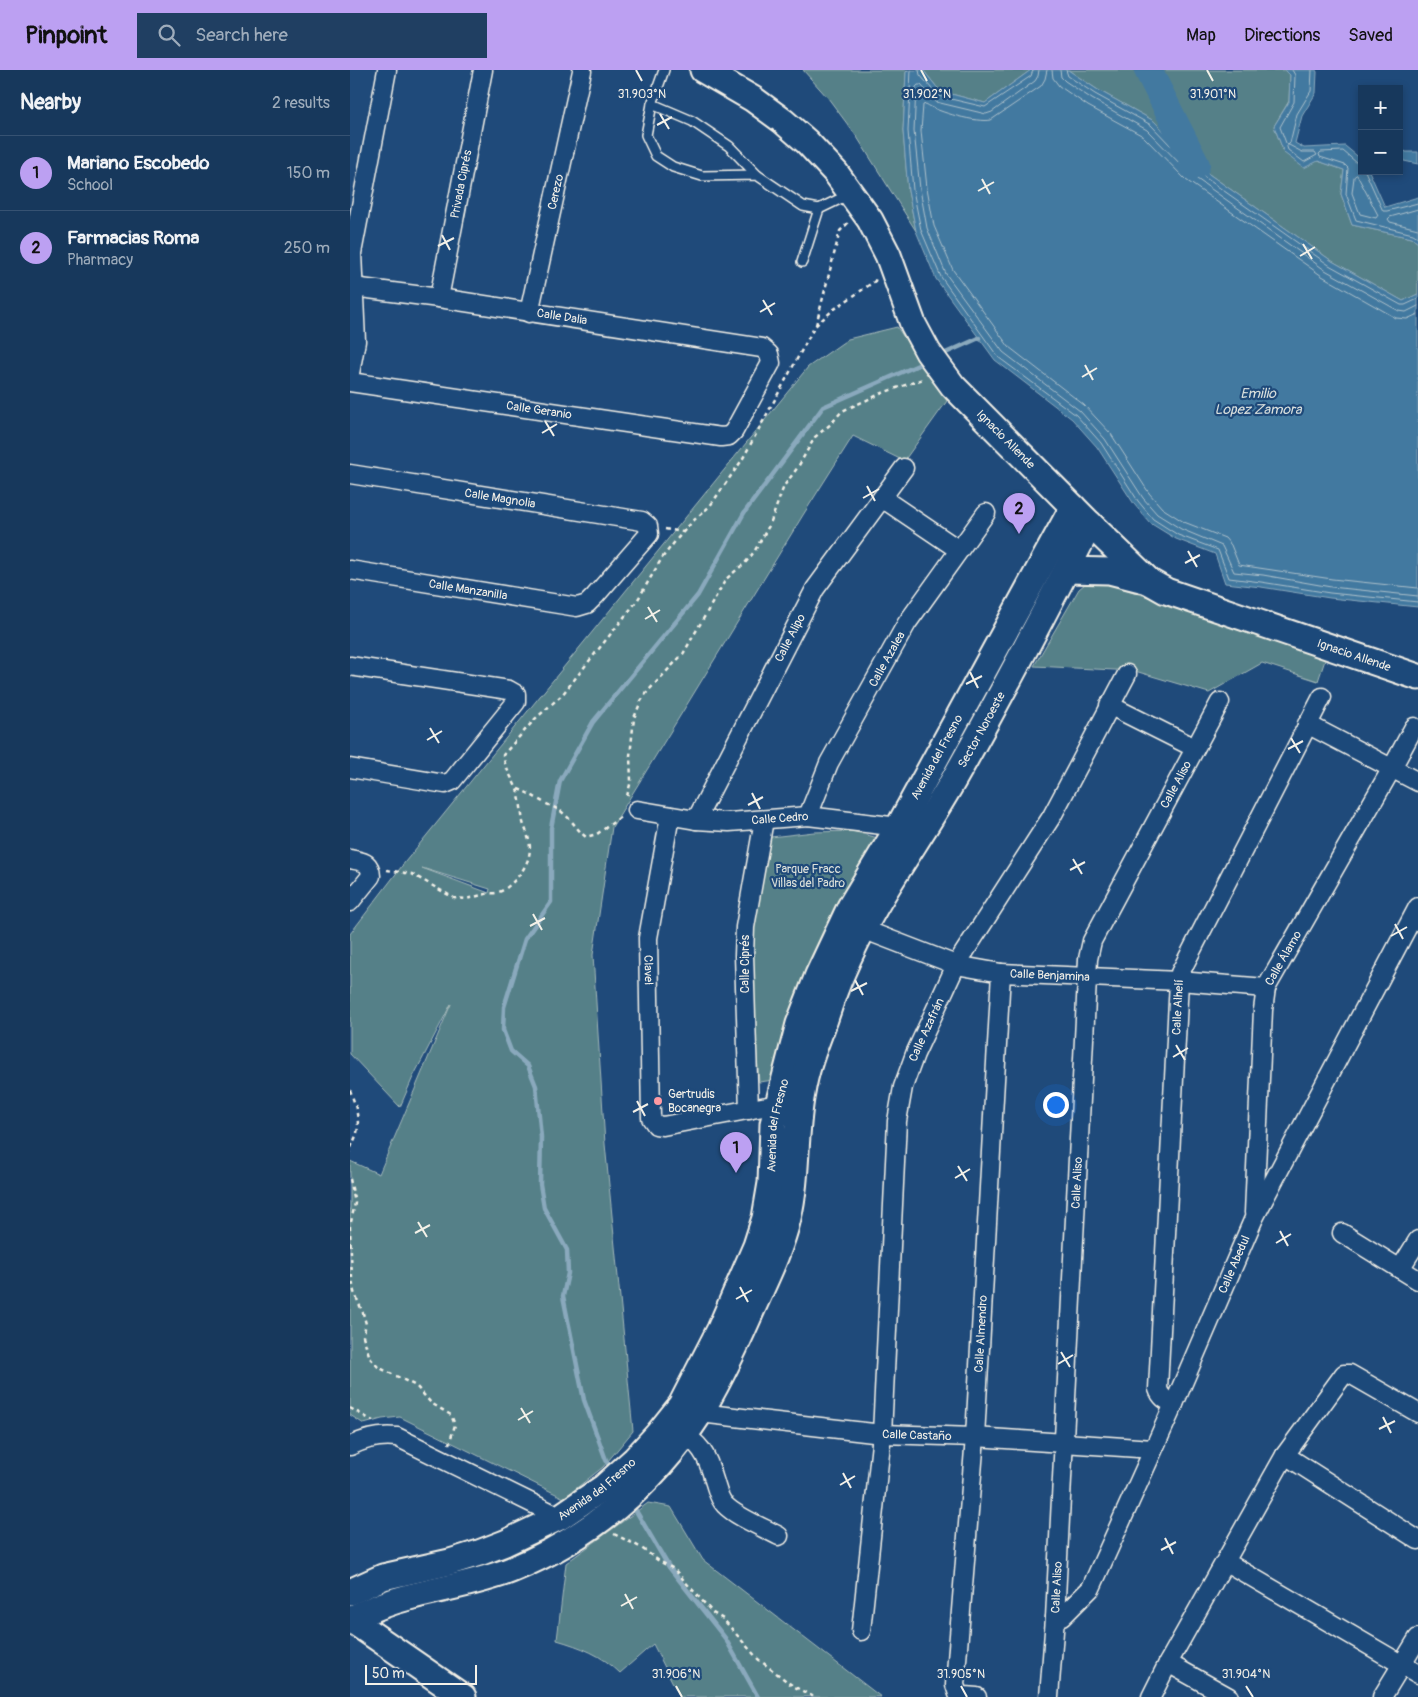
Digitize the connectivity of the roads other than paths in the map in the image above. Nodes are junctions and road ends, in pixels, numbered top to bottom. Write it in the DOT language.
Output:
graph roads {
  1 [pos="387,70"];
  2 [pos="483,70"];
  3 [pos="664,70"];
  4 [pos="703,70"];
  5 [pos="582,71"];
  6 [pos="652,104"];
  7 [pos="757,175"];
  8 [pos="857,202"];
  9 [pos="819,209"];
  10 [pos="351,254"];
  11 [pos="802,262"];
  12 [pos="353,287"];
  13 [pos="439,298"];
  14 [pos="529,312"];
  15 [pos="350,373"];
  16 [pos="350,382"];
  17 [pos="729,436"];
  18 [pos="904,468"];
  19 [pos="350,474"];
  20 [pos="882,498"];
  21 [pos="1072,507"];
  22 [pos="986,513"];
  23 [pos="1090,524"];
  24 [pos="959,550"];
  25 [pos="350,570"];
  26 [pos="1067,570"];
  27 [pos="1150,582"];
  28 [pos="586,604"];
  29 [pos="350,666"];
  30 [pos="1127,674"];
  31 [pos="1418,677"];
  32 [pos="1322,697"];
  33 [pos="1220,702"];
  34 [pos="1110,705"];
  35 [pos="1307,724"];
  36 [pos="1414,727"];
  37 [pos="1196,748"];
  38 [pos="350,768"];
  39 [pos="1392,768"];
  40 [pos="1418,782"];
  41 [pos="637,810"];
  42 [pos="670,816"];
  43 [pos="808,816"];
  44 [pos="696,820"];
  45 [pos="764,820"];
  46 [pos="911,828"];
  47 [pos="350,859"];
  48 [pos="350,902"];
  49 [pos="1418,906"];
  50 [pos="853,925"];
  51 [pos="956,964"];
  52 [pos="1001,973"];
  53 [pos="1088,977"];
  54 [pos="1178,981"];
  55 [pos="1266,988"];
  56 [pos="778,1104"];
  57 [pos="749,1110"];
  58 [pos="1254,1218"];
  59 [pos="1342,1233"];
  60 [pos="1418,1240"];
  61 [pos="1400,1269"];
  62 [pos="1418,1280"];
  63 [pos="1174,1404"];
  64 [pos="1418,1413"];
  65 [pos="683,1419"];
  66 [pos="882,1434"];
  67 [pos="975,1437"];
  68 [pos="352,1442"];
  69 [pos="1064,1443"];
  70 [pos="1153,1449"];
  71 [pos="1285,1455"];
  72 [pos="637,1473"];
  73 [pos="560,1517"];
  74 [pos="779,1536"];
  75 [pos="1418,1540"];
  76 [pos="1226,1562"];
  77 [pos="350,1592"];
  78 [pos="1055,1618"];
  79 [pos="350,1619"];
  80 [pos="861,1631"];
  81 [pos="1418,1638"];
  82 [pos="1168,1663"];
  83 [pos="1402,1664"];
  84 [pos="1418,1674"];
  85 [pos="464,1697"];
  86 [pos="977,1697"];
  87 [pos="1049,1697"];
  88 [pos="1151,1697"];
  89 [pos="1229,1697"];
  90 [pos="1382,1697"];
  1 -- 10 [label="street"];
  2 -- 13 [label="street, Privada Ciprés"];
  3 -- 6 [label="lane"];
  4 -- 8 [label="street, Ignacio Allende"];
  5 -- 14 [label="street, Cerezo"];
  6 -- 7 [label="lane"];
  6 -- 7 [label="lane"];
  7 -- 9 [label="lane"];
  8 -- 9 [label="lane"];
  8 -- 21 [label="street, Ignacio Allende"];
  9 -- 11 [label="lane"];
  10 -- 12 [label="street"];
  12 -- 13 [label="street, Calle Dalia"];
  12 -- 15 [label="street"];
  13 -- 14 [label="street, Calle Dalia"];
  14 -- 17 [label="street, Calle Dalia"];
  16 -- 17 [label="street, Calle Geranio"];
  18 -- 20 [label="street, Calle Alipo"];
  19 -- 28 [label="street, Calle Magnolia"];
  20 -- 24 [label="street"];
  20 -- 44 [label="street, Calle Alipo"];
  21 -- 23 [label="street, Ignacio Allende"];
  21 -- 46 [label="street, Avenida del Fresno"];
  22 -- 24 [label="street, Calle Azalea"];
  23 -- 26 [label="street, Sector Noroeste"];
  23 -- 27 [label="street, Ignacio Allende"];
  24 -- 43 [label="street, Calle Azalea"];
  25 -- 28 [label="street, Calle Manzanilla"];
  26 -- 27 [label="street"];
  26 -- 46 [label="street, Sector Noroeste"];
  27 -- 31 [label="street, Ignacio Allende"];
  29 -- 38 [label="street"];
  30 -- 34 [label="street, Calle Azafrán"];
  32 -- 35 [label="street, Calle Alhelí"];
  33 -- 37 [label="street, Calle Aliso"];
  34 -- 37 [label="street"];
  34 -- 51 [label="street, Calle Azafrán"];
  35 -- 39 [label="street"];
  35 -- 54 [label="street, Calle Alhelí"];
  36 -- 39 [label="street, Calle Álamo"];
  37 -- 53 [label="street, Calle Aliso"];
  39 -- 40 [label="street"];
  39 -- 55 [label="street, Calle Álamo"];
  41 -- 42 [label="street, Calle Cedro"];
  42 -- 44 [label="street, Calle Cedro"];
  42 -- 57 [label="street, Clavel"];
  43 -- 45 [label="street, Calle Cedro"];
  43 -- 46 [label="street, Calle Cedro"];
  44 -- 45 [label="street, Calle Cedro"];
  45 -- 57 [label="street, Calle Ciprés"];
  46 -- 50 [label="street, Sector Noroeste"];
  47 -- 48 [label="street"];
  49 -- 58 [label="street, Calle Abedul"];
  50 -- 51 [label="street, Calle Benjamina"];
  50 -- 56 [label="street, Avenida del Fresno"];
  50 -- 65 [label="street, Avenida del Fresno"];
  51 -- 52 [label="street, Calle Benjamina"];
  51 -- 66 [label="street, Calle Azafrán"];
  52 -- 53 [label="street, Calle Benjamina"];
  52 -- 67 [label="street, Calle Almendro"];
  53 -- 54 [label="street, Calle Benjamina"];
  53 -- 69 [label="street, Calle Aliso"];
  54 -- 55 [label="street, Calle Benjamina"];
  54 -- 63 [label="street, Calle Alhelí"];
  55 -- 58 [label="street, Calle Álamo"];
  56 -- 57 [label="street"];
  56 -- 65 [label="street, Avenida del Fresno"];
  58 -- 63 [label="street, Calle Abedul"];
  59 -- 61 [label="street"];
  60 -- 61 [label="street"];
  61 -- 62 [label="street"];
  63 -- 70 [label="street, Calle Abedul"];
  64 -- 71 [label="street"];
  65 -- 66 [label="street, Calle Castaño"];
  65 -- 72 [label="street, Avenida del Fresno"];
  65 -- 74 [label="street"];
  66 -- 67 [label="street, Calle Castaño"];
  66 -- 80 [label="street, Calle Azafrán"];
  67 -- 69 [label="street, Calle Castaño"];
  67 -- 86 [label="street, Calle Almendro"];
  68 -- 73 [label="street"];
  69 -- 70 [label="street, Calle Castaño"];
  69 -- 78 [label="street, Calle Aliso"];
  70 -- 78 [label="street, Calle Abedul"];
  71 -- 75 [label="street"];
  71 -- 76 [label="street"];
  72 -- 73 [label="street, Avenida del Fresno"];
  72 -- 79 [label="street, Avenida del Fresno"];
  73 -- 77 [label="street, Avenida del Fresno"];
  76 -- 82 [label="street"];
  76 -- 83 [label="street"];
  78 -- 87 [label="street, Calle Aliso"];
  79 -- 85 [label="street"];
  81 -- 83 [label="street"];
  82 -- 88 [label="street"];
  82 -- 89 [label="street"];
  83 -- 84 [label="street"];
  83 -- 90 [label="street"];
}
